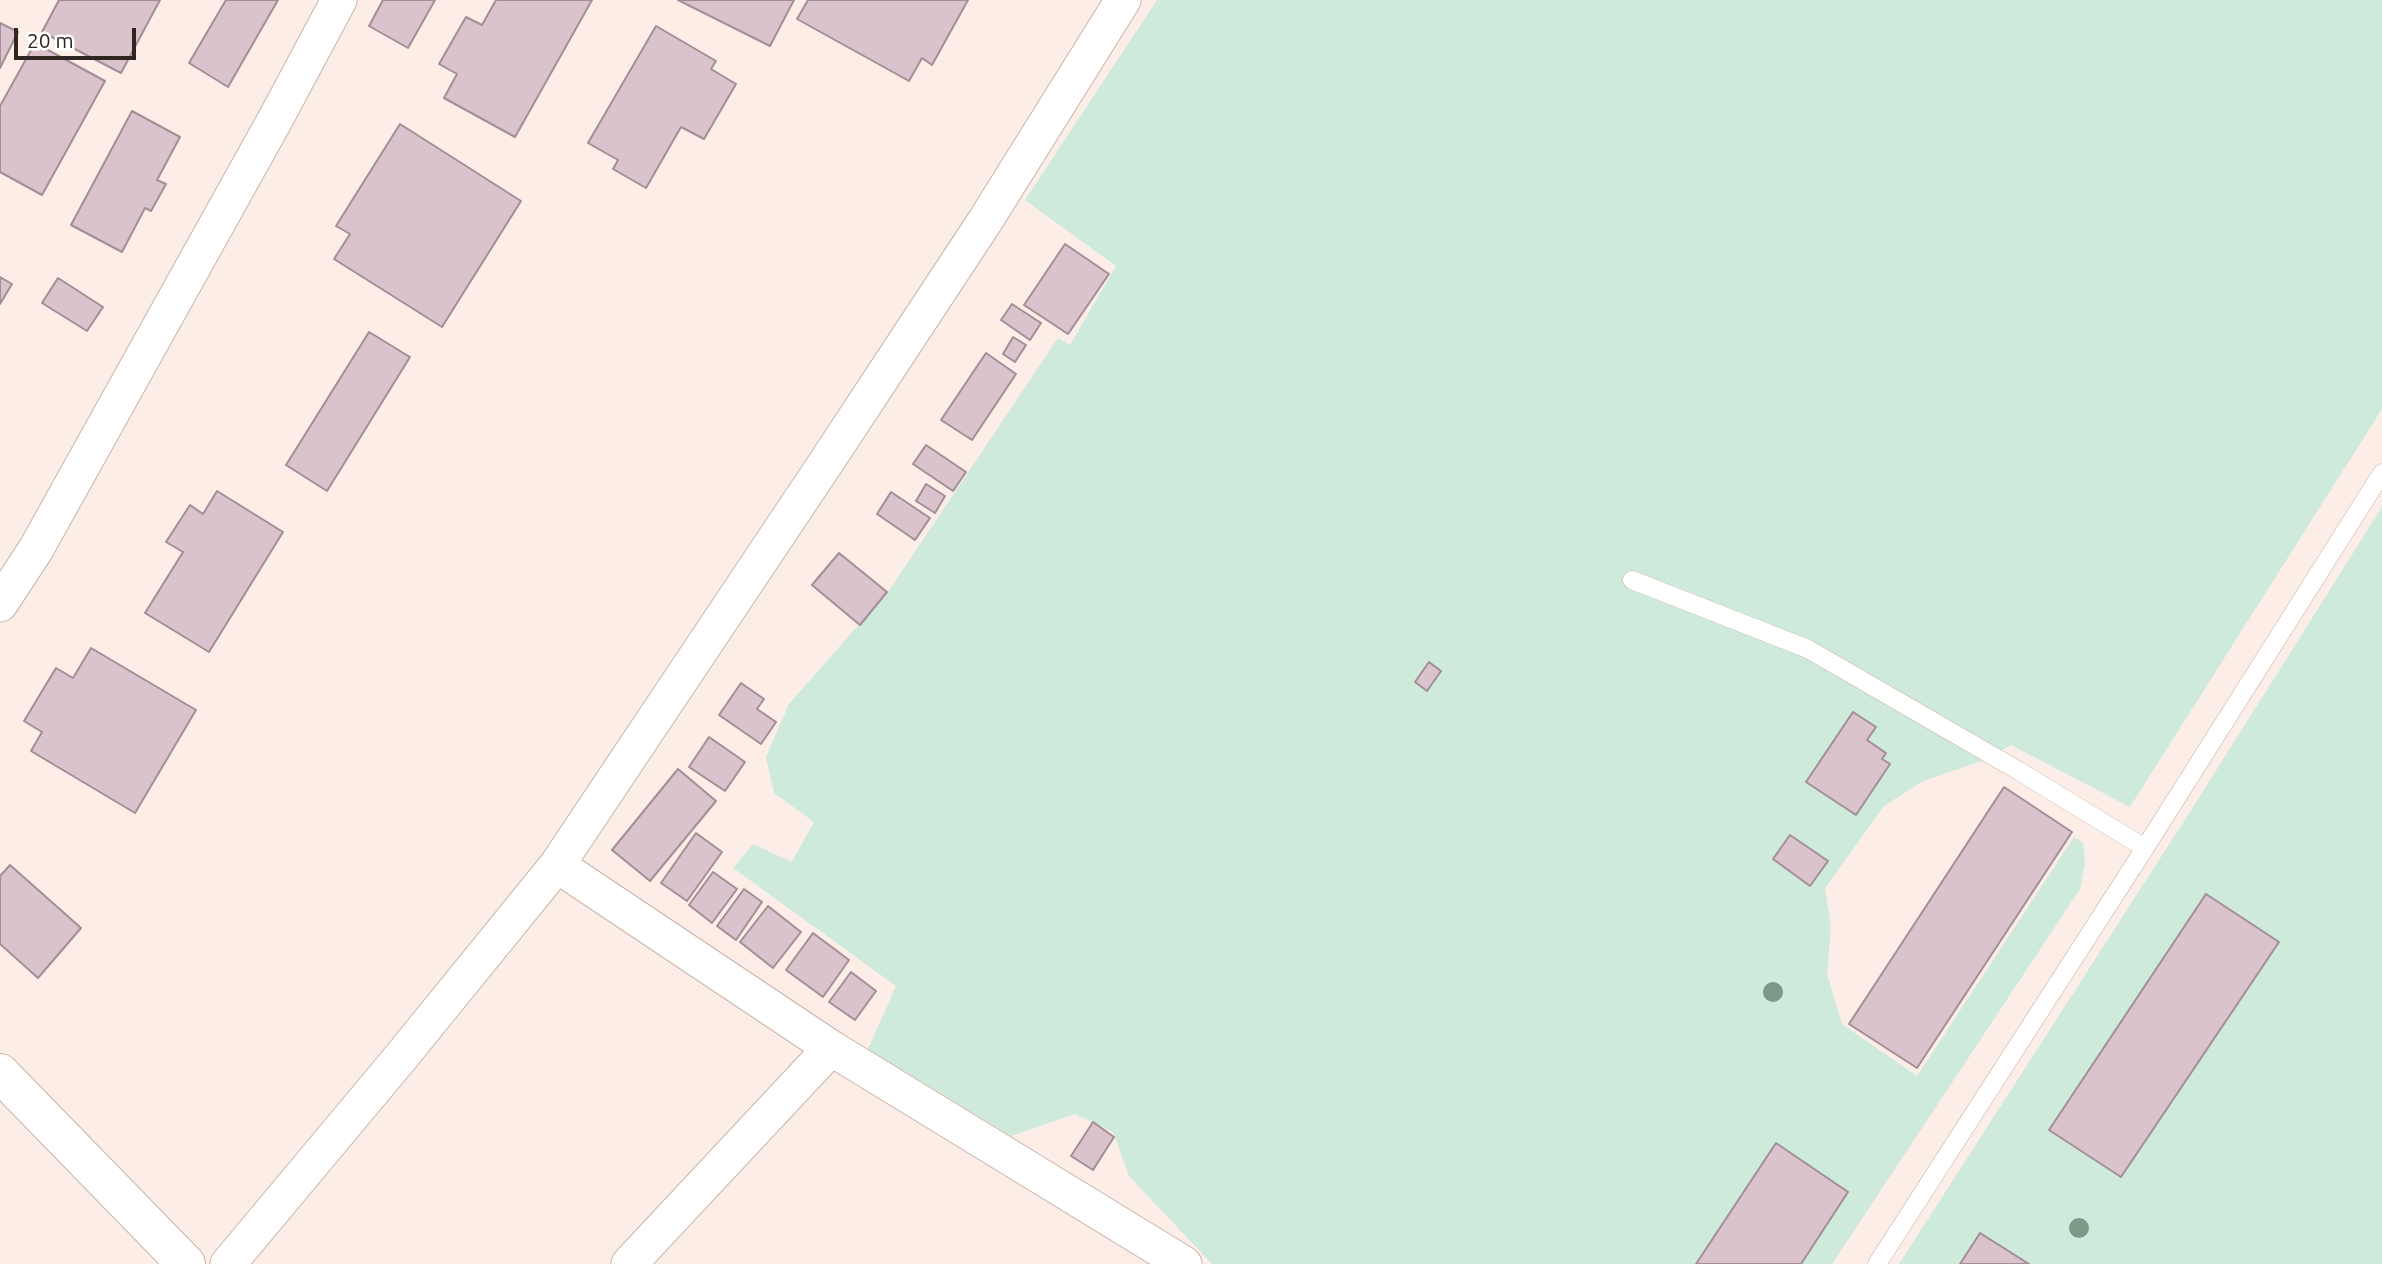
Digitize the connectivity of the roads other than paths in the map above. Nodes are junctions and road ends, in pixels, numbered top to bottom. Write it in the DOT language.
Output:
graph roads {
  1 [pos="339,0"];
  2 [pos="1117,2"];
  3 [pos="2382,473"];
  4 [pos="1632,580"];
  5 [pos="0,604"];
  6 [pos="2145,848"];
  7 [pos="556,865"];
  8 [pos="831,1048"];
  9 [pos="0,1073"];
  10 [pos="1182,1263"];
  11 [pos="186,1264"];
  12 [pos="228,1264"];
  13 [pos="629,1264"];
  14 [pos="1877,1264"];
  1 -- 5 [label="street"];
  2 -- 7 [label="street"];
  3 -- 6 [label="lane"];
  4 -- 6 [label="lane"];
  6 -- 14 [label="lane"];
  7 -- 8 [label="street"];
  7 -- 12 [label="street"];
  8 -- 10 [label="street"];
  8 -- 13 [label="street"];
  9 -- 11 [label="street"];
}
